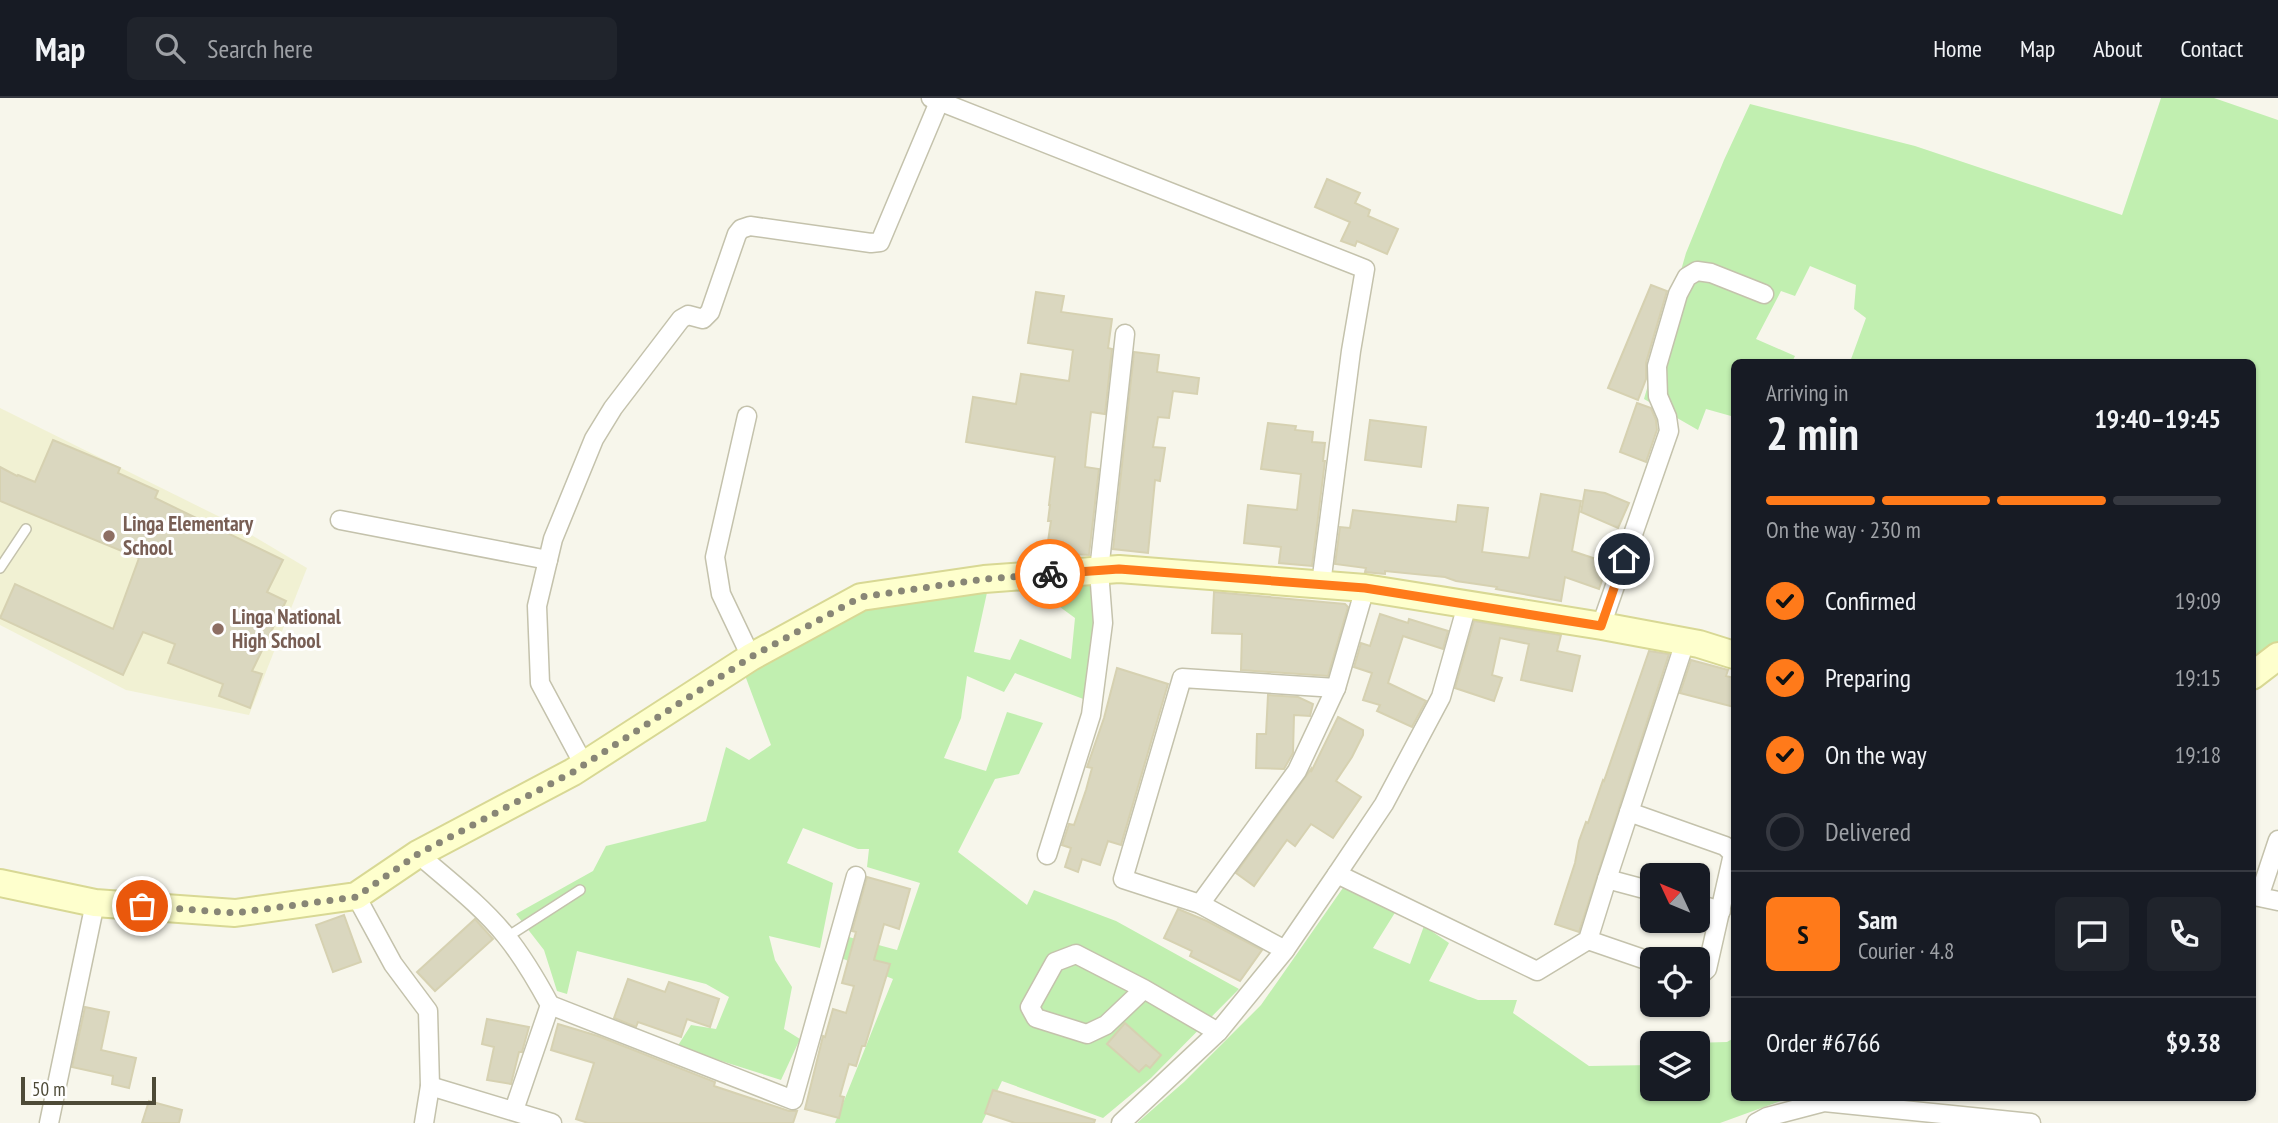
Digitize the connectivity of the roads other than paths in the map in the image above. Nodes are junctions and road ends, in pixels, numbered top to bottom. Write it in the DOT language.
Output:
graph roads {
  1 [pos="935,100"];
  2 [pos="1764,294"];
  3 [pos="1125,334"];
  4 [pos="747,416"];
  5 [pos="340,520"];
  6 [pos="26,529"];
  7 [pos="548,560"];
  8 [pos="0,568"];
  9 [pos="1098,571"];
  10 [pos="1321,584"];
  11 [pos="1365,588"];
  12 [pos="1466,605"];
  13 [pos="1601,626"];
  14 [pos="1685,642"];
  15 [pos="1731,654"];
  16 [pos="2278,656"];
  17 [pos="751,657"];
  18 [pos="2256,673"];
  19 [pos="1336,688"];
  20 [pos="584,765"];
  21 [pos="1629,812"];
  22 [pos="2278,840"];
  23 [pos="1731,851"];
  24 [pos="418,854"];
  25 [pos="1047,855"];
  26 [pos="1731,863"];
  27 [pos="1338,874"];
  28 [pos="856,876"];
  29 [pos="1607,878"];
  30 [pos="0,883"];
  31 [pos="1640,888"];
  32 [pos="580,890"];
  33 [pos="356,897"];
  34 [pos="2278,901"];
  35 [pos="96,902"];
  36 [pos="1199,904"];
  37 [pos="1710,908"];
  38 [pos="1721,911"];
  39 [pos="507,937"];
  40 [pos="1588,940"];
  41 [pos="1285,950"];
  42 [pos="1710,957"];
  43 [pos="1640,958"];
  44 [pos="1144,989"];
  45 [pos="550,1005"];
  46 [pos="1218,1032"];
  47 [pos="430,1086"];
  48 [pos="514,1110"];
  49 [pos="49,1123"];
  50 [pos="424,1123"];
  51 [pos="552,1123"];
  52 [pos="1121,1123"];
  53 [pos="1756,1123"];
  54 [pos="2031,1123"];
  1 -- 7 [label="street"];
  1 -- 10 [label="street"];
  2 -- 13 [label="street"];
  3 -- 9 [label="street"];
  4 -- 17 [label="street"];
  5 -- 7 [label="street"];
  6 -- 8 [label="lane"];
  7 -- 20 [label="street"];
  9 -- 10 [label="street"];
  9 -- 17 [label="street"];
  9 -- 25 [label="street"];
  10 -- 11 [label="street"];
  11 -- 12 [label="street"];
  11 -- 19 [label="street"];
  12 -- 13 [label="street"];
  12 -- 27 [label="street"];
  13 -- 14 [label="street"];
  14 -- 15 [label="street"];
  14 -- 21 [label="street"];
  16 -- 18 [label="street"];
  17 -- 20 [label="street"];
  19 -- 36 [label="street"];
  19 -- 36 [label="street"];
  20 -- 24 [label="street"];
  21 -- 23 [label="street"];
  21 -- 29 [label="street"];
  22 -- 34 [label="street"];
  24 -- 33 [label="street"];
  24 -- 39 [label="street"];
  26 -- 38 [label="street"];
  27 -- 40 [label="street"];
  27 -- 41 [label="street"];
  28 -- 45 [label="street"];
  29 -- 31 [label="street"];
  29 -- 40 [label="street"];
  30 -- 35 [label="street"];
  32 -- 39 [label="lane"];
  33 -- 35 [label="street"];
  33 -- 47 [label="street"];
  35 -- 49 [label="street"];
  36 -- 41 [label="street"];
  37 -- 38 [label="street"];
  38 -- 42 [label="street"];
  39 -- 45 [label="street"];
  40 -- 43 [label="street"];
  41 -- 46 [label="street"];
  44 -- 44 [label="street"];
  44 -- 46 [label="street"];
  45 -- 48 [label="street"];
  46 -- 52 [label="street"];
  47 -- 48 [label="street"];
  47 -- 50 [label="street"];
  48 -- 51 [label="street"];
  53 -- 54 [label="street"];
}
